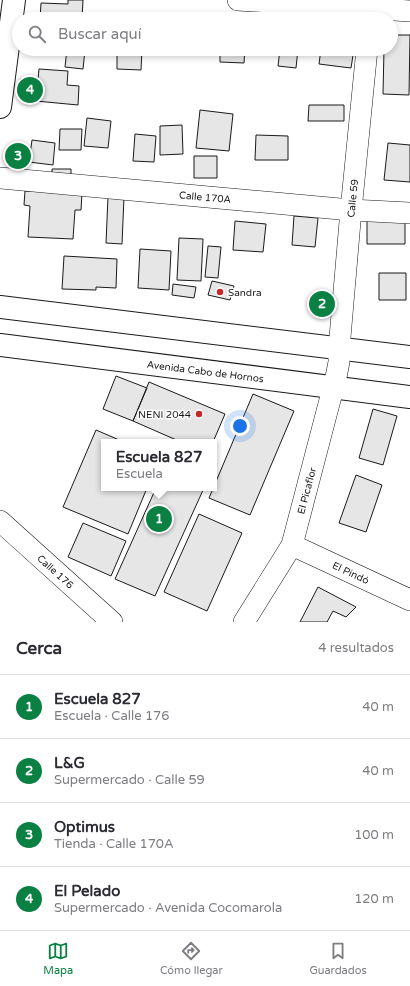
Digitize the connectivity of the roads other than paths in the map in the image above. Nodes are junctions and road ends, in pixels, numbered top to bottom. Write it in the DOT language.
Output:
graph roads {
  1 [pos="14,0"];
  2 [pos="238,0"];
  3 [pos="380,9"];
  4 [pos="410,10"];
  5 [pos="12,12"];
  6 [pos="12,15"];
  7 [pos="367,56"];
  8 [pos="0,107"];
  9 [pos="0,178"];
  10 [pos="351,210"];
  11 [pos="410,213"];
  12 [pos="0,307"];
  13 [pos="0,345"];
  14 [pos="339,349"];
  15 [pos="410,357"];
  16 [pos="332,388"];
  17 [pos="410,397"];
  18 [pos="0,521"];
  19 [pos="292,545"];
  20 [pos="410,600"];
  21 [pos="112,622"];
  22 [pos="244,622"];
  1 -- 5 [label="main road"];
  2 -- 3 [label="street"];
  3 -- 4 [label="street"];
  6 -- 8 [label="main road"];
  7 -- 10 [label="street, Calle 59"];
  9 -- 10 [label="street, Calle 170A"];
  10 -- 11 [label="street, Calle 170A"];
  10 -- 14 [label="street, Calle 59"];
  12 -- 14 [label="main road"];
  13 -- 16 [label="main road, Avenida Cabo de Hornos"];
  14 -- 15 [label="main road"];
  14 -- 16 [label="street, El Picaflor"];
  16 -- 17 [label="main road, Avenida Cabo de Hornos"];
  16 -- 19 [label="street, El Picaflor"];
  18 -- 21 [label="street, Calle 176"];
  19 -- 20 [label="street, El Pindó"];
  19 -- 22 [label="street, El Picaflor"];
}
